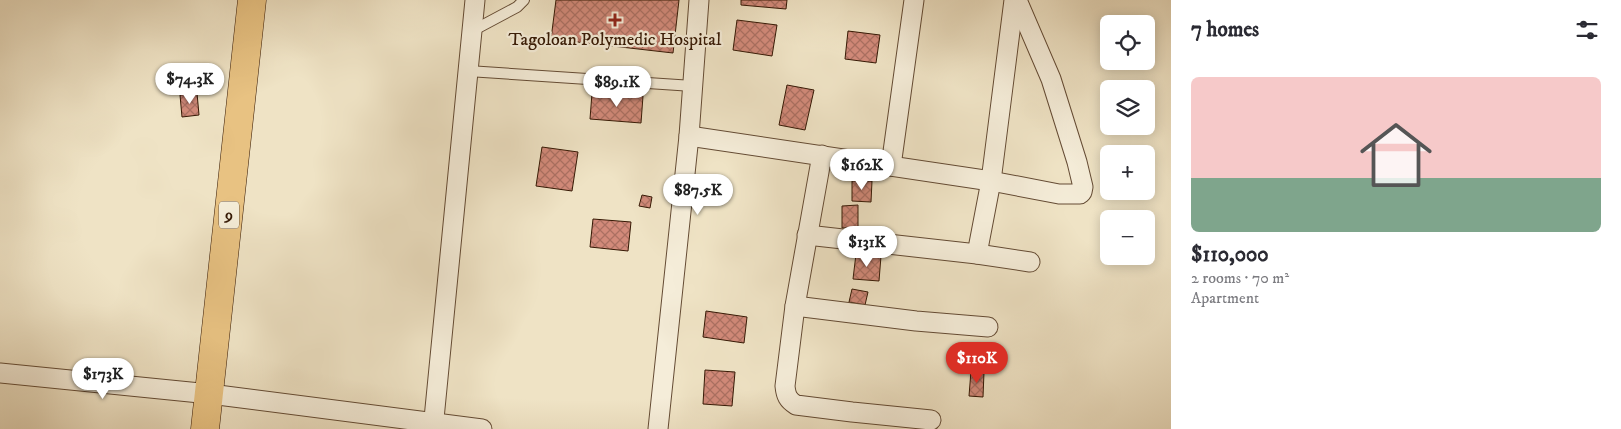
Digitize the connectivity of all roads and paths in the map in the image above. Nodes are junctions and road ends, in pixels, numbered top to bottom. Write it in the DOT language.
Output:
graph roads {
  1 [pos="252,0"];
  2 [pos="476,0"];
  3 [pos="524,0"];
  4 [pos="699,0"];
  5 [pos="914,0"];
  6 [pos="1015,0"];
  7 [pos="472,30"];
  8 [pos="468,71"];
  9 [pos="693,86"];
  10 [pos="689,136"];
  11 [pos="822,155"];
  12 [pos="891,166"];
  13 [pos="991,181"];
  14 [pos="807,235"];
  15 [pos="977,254"];
  16 [pos="1030,262"];
  17 [pos="795,306"];
  18 [pos="988,327"];
  19 [pos="0,373"];
  20 [pos="210,394"];
  21 [pos="930,420"];
  22 [pos="434,426"];
  23 [pos="205,429"];
  24 [pos="482,429"];
  25 [pos="658,429"];
  1 -- 20 [label="highway, 9"];
  2 -- 7 [label="street"];
  3 -- 7 [label="lane"];
  4 -- 9 [label="street"];
  5 -- 12 [label="street"];
  6 -- 13 [label="street"];
  6 -- 13 [label="street"];
  7 -- 8 [label="street"];
  8 -- 9 [label="lane"];
  8 -- 22 [label="street"];
  9 -- 10 [label="street"];
  10 -- 11 [label="street"];
  10 -- 25 [label="street"];
  11 -- 12 [label="street"];
  11 -- 14 [label="street"];
  12 -- 13 [label="street"];
  13 -- 15 [label="street"];
  14 -- 15 [label="street"];
  14 -- 17 [label="street"];
  15 -- 16 [label="street"];
  17 -- 18 [label="street"];
  17 -- 21 [label="street"];
  19 -- 20 [label="street"];
  20 -- 22 [label="street"];
  20 -- 23 [label="highway, 9"];
  22 -- 24 [label="street"];
}
